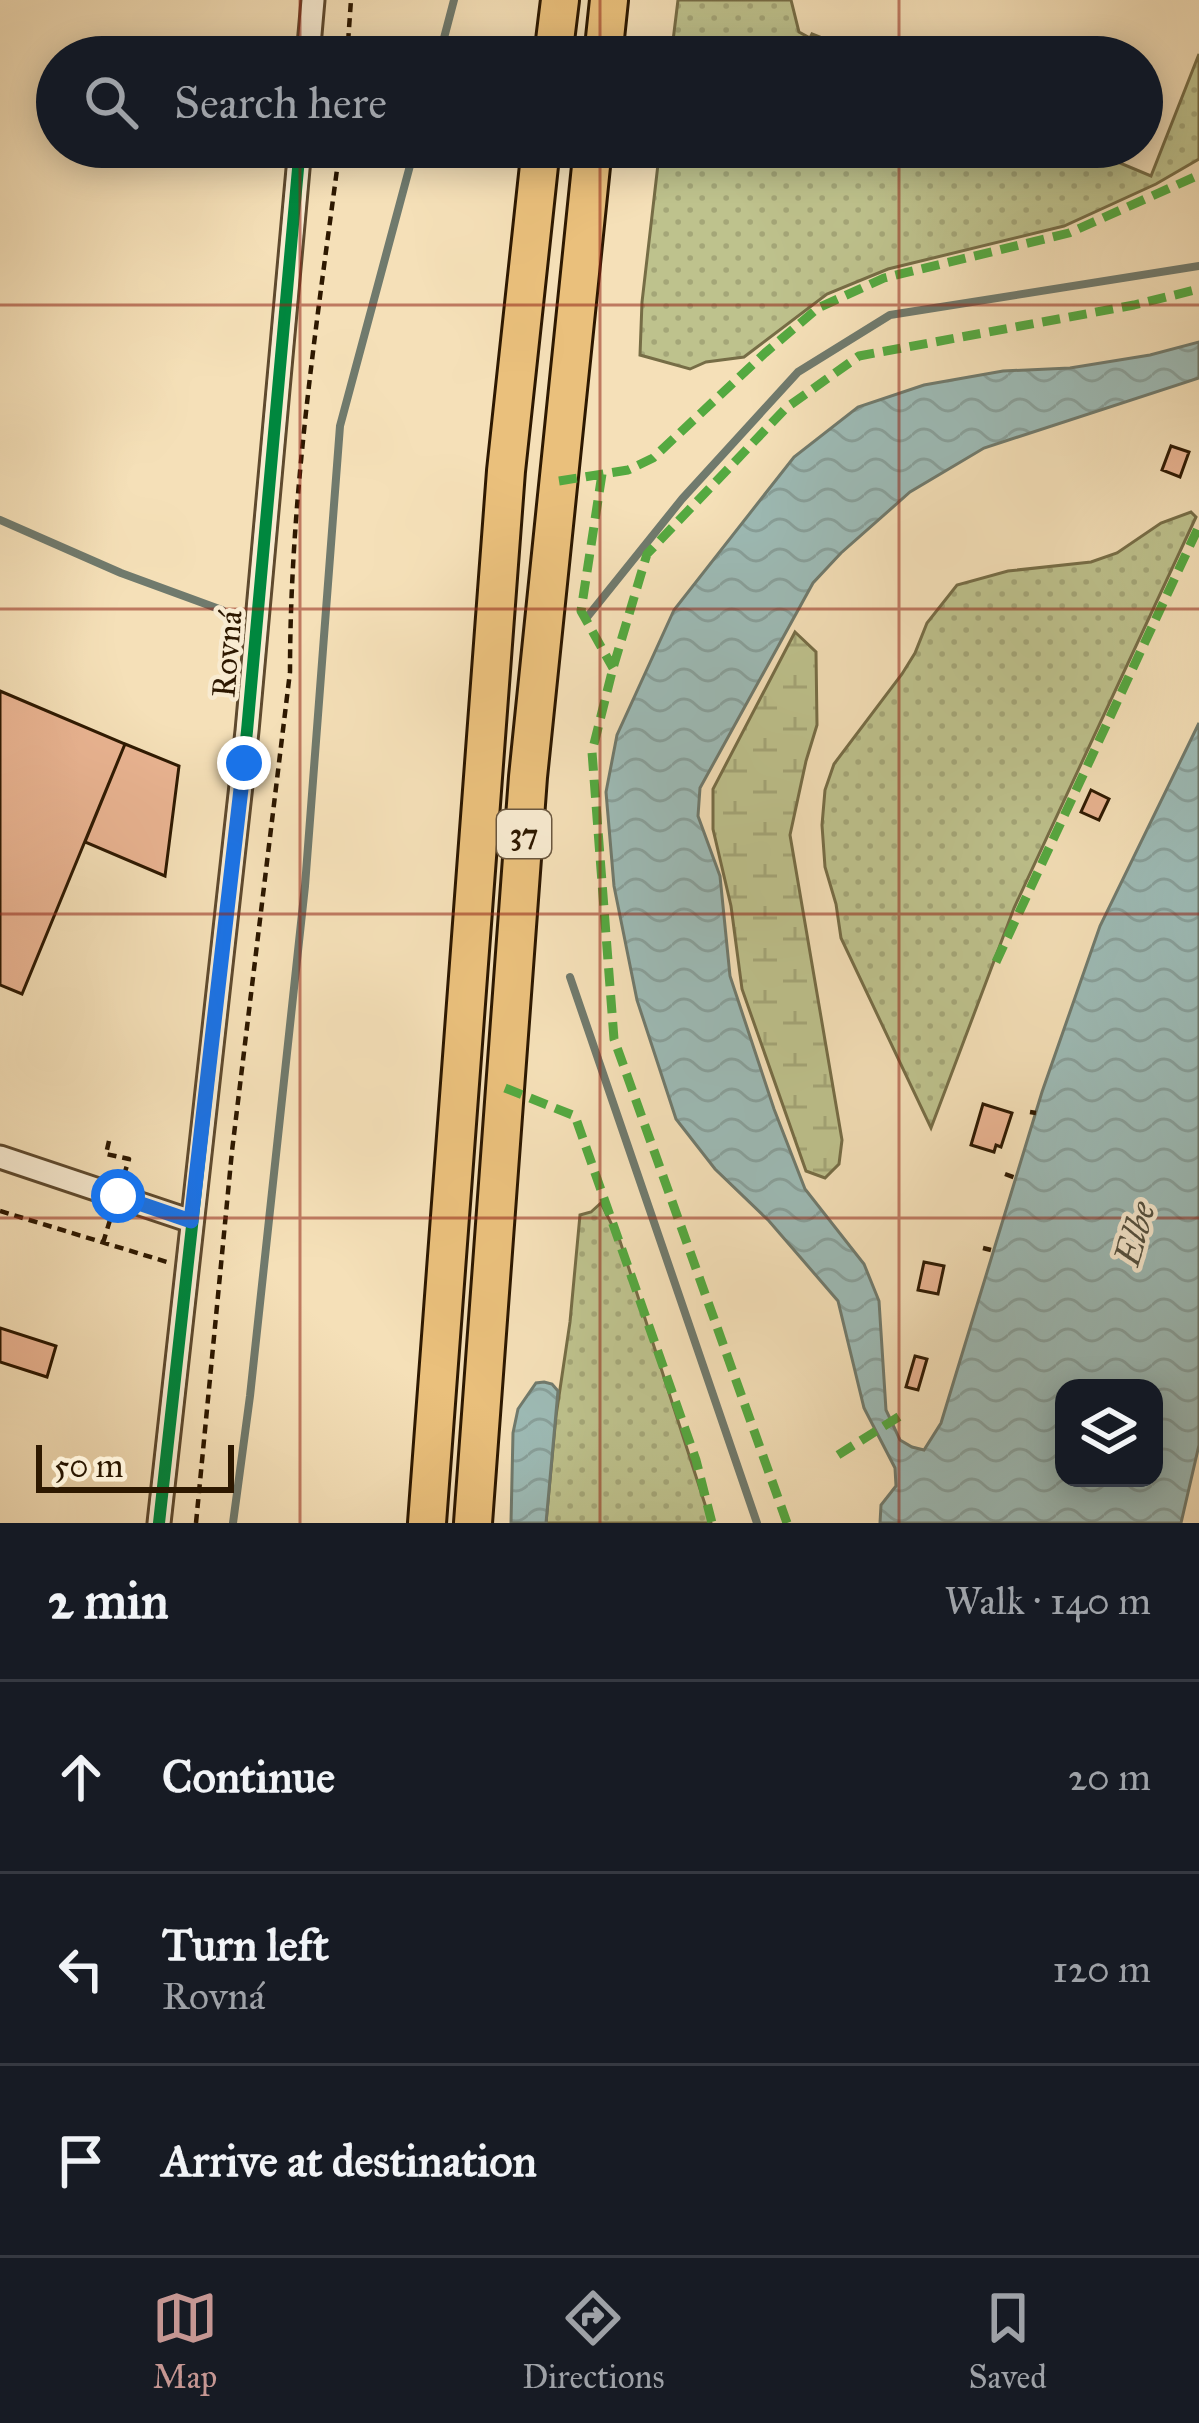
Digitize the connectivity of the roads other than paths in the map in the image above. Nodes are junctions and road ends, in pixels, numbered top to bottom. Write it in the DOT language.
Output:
graph roads {
  1 [pos="314,0"];
  2 [pos="560,0"];
  3 [pos="609,0"];
  4 [pos="310,36"];
  5 [pos="556,36"];
  6 [pos="605,36"];
  7 [pos="298,168"];
  8 [pos="539,168"];
  9 [pos="591,168"];
  10 [pos="0,1157"];
  11 [pos="191,1221"];
  12 [pos="159,1523"];
  13 [pos="427,1523"];
  14 [pos="473,1523"];
  1 -- 4 [label="street"];
  2 -- 5 [label="main road"];
  3 -- 6 [label="main road"];
  7 -- 11 [label="street, Rovná"];
  8 -- 13 [label="main road, 37"];
  9 -- 14 [label="main road, 37"];
  10 -- 11 [label="street"];
  11 -- 12 [label="street, Rovná"];
}
